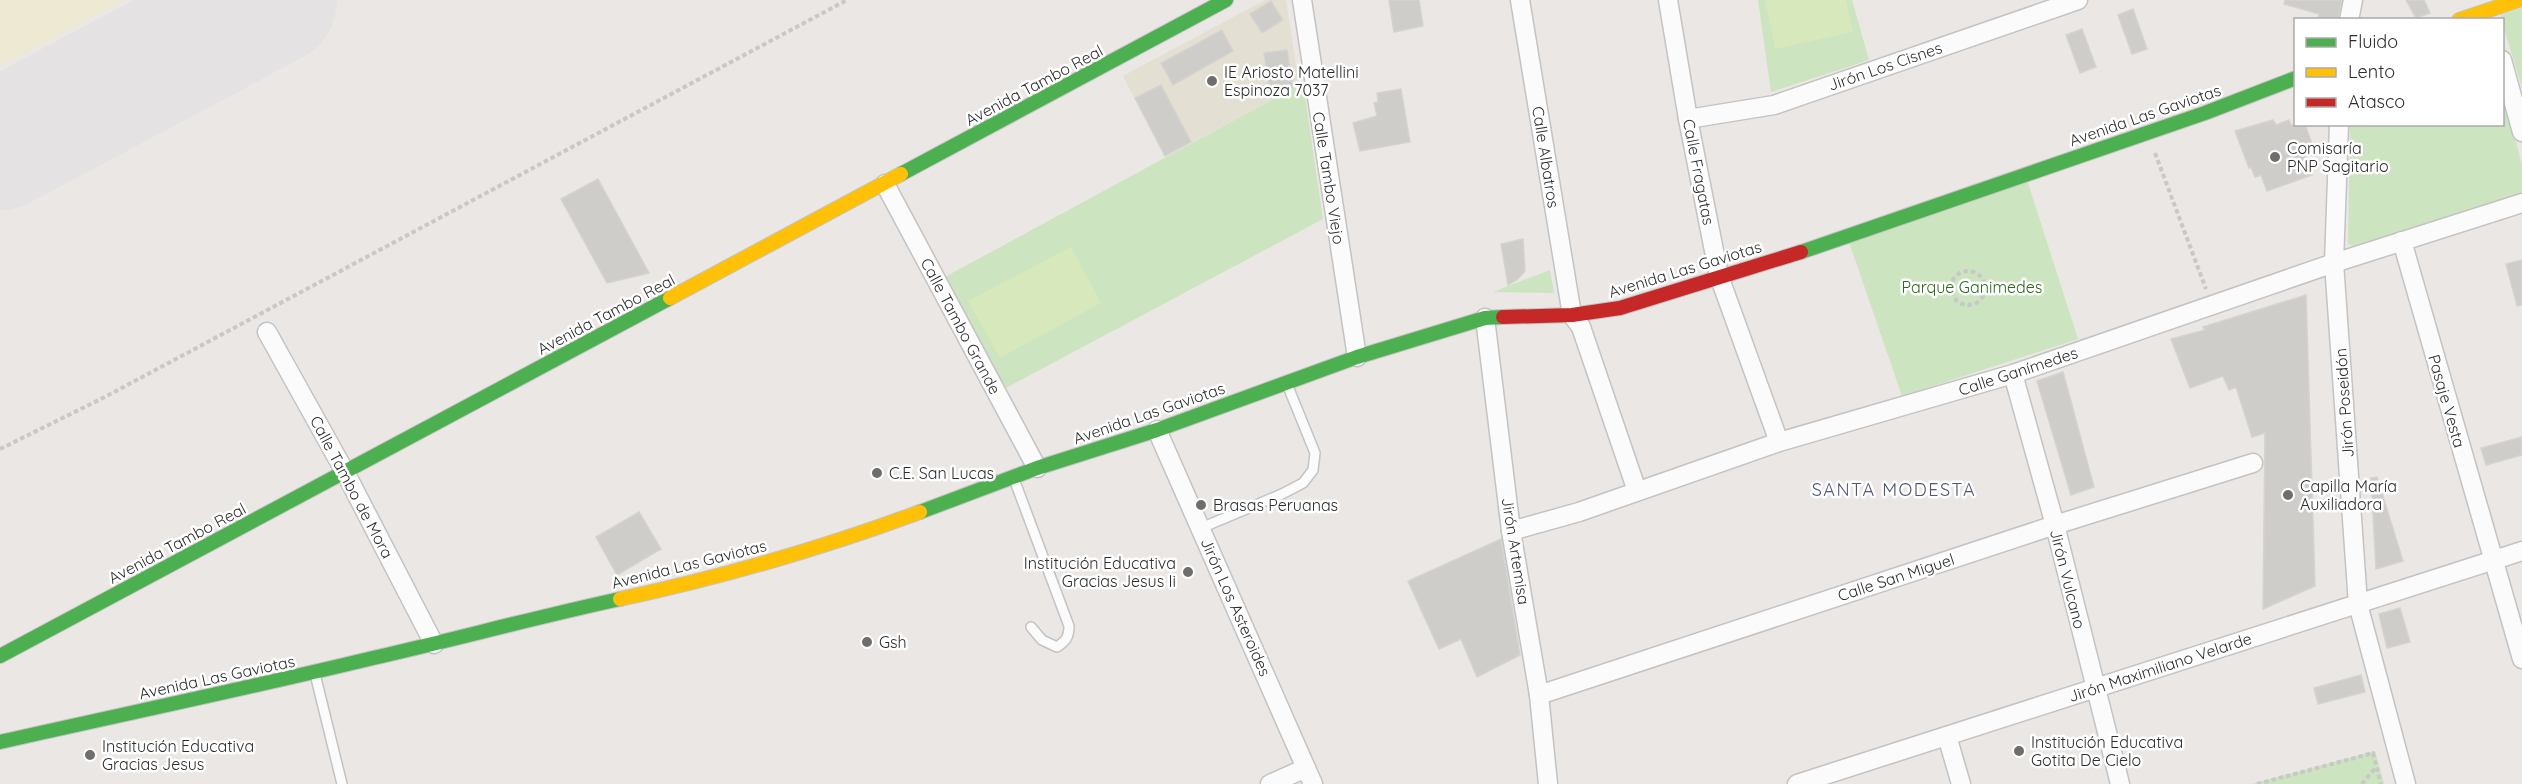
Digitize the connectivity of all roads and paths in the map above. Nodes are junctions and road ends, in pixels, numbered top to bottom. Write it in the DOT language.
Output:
graph roads {
  1 [pos="847,0"];
  2 [pos="1226,0"];
  3 [pos="1302,0"];
  4 [pos="1520,0"];
  5 [pos="1668,0"];
  6 [pos="2078,0"];
  7 [pos="2353,0"];
  8 [pos="2519,0"];
  9 [pos="2490,14"];
  10 [pos="2349,18"];
  11 [pos="2469,18"];
  12 [pos="2504,67"];
  13 [pos="2294,78"];
  14 [pos="1688,119"];
  15 [pos="2339,126"];
  16 [pos="2148,132"];
  17 [pos="2522,132"];
  18 [pos="885,184"];
  19 [pos="2522,203"];
  20 [pos="2402,241"];
  21 [pos="2334,263"];
  22 [pos="1719,276"];
  23 [pos="1952,292"];
  24 [pos="2212,306"];
  25 [pos="1572,315"];
  26 [pos="1485,318"];
  27 [pos="267,332"];
  28 [pos="1357,357"];
  29 [pos="2013,375"];
  30 [pos="1286,383"];
  31 [pos="1157,430"];
  32 [pos="1779,442"];
  33 [pos="0,449"];
  34 [pos="2253,463"];
  35 [pos="1037,468"];
  36 [pos="345,472"];
  37 [pos="1013,477"];
  38 [pos="1637,491"];
  39 [pos="2055,525"];
  40 [pos="1201,528"];
  41 [pos="1512,531"];
  42 [pos="2522,551"];
  43 [pos="2493,560"];
  44 [pos="2358,604"];
  45 [pos="1031,627"];
  46 [pos="434,644"];
  47 [pos="0,656"];
  48 [pos="2522,659"];
  49 [pos="315,672"];
  50 [pos="2095,688"];
  51 [pos="1539,695"];
  52 [pos="1947,736"];
  53 [pos="0,742"];
  54 [pos="2376,766"];
  55 [pos="1310,776"];
  56 [pos="342,784"];
  57 [pos="1269,784"];
  58 [pos="1548,784"];
  59 [pos="1797,784"];
  60 [pos="1961,784"];
  61 [pos="2120,784"];
  62 [pos="2257,784"];
  63 [pos="2362,784"];
  64 [pos="2381,784"];
  65 [pos="2406,784"];
  1 -- 33 [label="path"];
  2 -- 18 [label="street, Avenida Tambo Real"];
  3 -- 28 [label="street, Calle Tambo Viejo"];
  4 -- 25 [label="street, Calle Albatros"];
  5 -- 14 [label="street, Calle Fragatas"];
  6 -- 14 [label="street, Jirón Los Cisnes"];
  7 -- 10 [label="street"];
  8 -- 9 [label="street"];
  9 -- 11 [label="street"];
  12 -- 17 [label="street"];
  13 -- 16 [label="street, Avenida Las Gaviotas"];
  14 -- 22 [label="street, Calle Fragatas"];
  15 -- 21 [label="street, Jirón Poseidón"];
  16 -- 22 [label="street, Avenida Las Gaviotas"];
  16 -- 24 [label="path"];
  18 -- 35 [label="street, Calle Tambo Grande"];
  18 -- 36 [label="street, Avenida Tambo Real"];
  19 -- 20 [label="street, Calle Ganímedes"];
  20 -- 21 [label="street, Calle Ganímedes"];
  20 -- 43 [label="street, Pasaje Vesta"];
  21 -- 24 [label="street, Calle Ganímedes"];
  21 -- 44 [label="street, Jirón Poseidón"];
  22 -- 25 [label="street, Avenida Las Gaviotas"];
  22 -- 32 [label="street, Calle Fragatas"];
  23 -- 23 [label="path"];
  24 -- 29 [label="street, Calle Ganímedes"];
  25 -- 26 [label="street, Avenida Las Gaviotas"];
  25 -- 38 [label="street, Calle Albatros"];
  26 -- 28 [label="street, Avenida Las Gaviotas"];
  26 -- 41 [label="street, Jirón Artemisa"];
  27 -- 36 [label="street, Calle Tambo de Mora"];
  28 -- 30 [label="street, Avenida Las Gaviotas"];
  29 -- 32 [label="street, Calle Ganímedes"];
  29 -- 39 [label="street, Jirón Vulcano"];
  30 -- 31 [label="street, Avenida Las Gaviotas"];
  30 -- 40 [label="lane"];
  31 -- 35 [label="street, Avenida Las Gaviotas"];
  31 -- 40 [label="street, Jirón Los Asteroides"];
  32 -- 38 [label="street, Calle Ganímedes"];
  34 -- 39 [label="street, Calle San Miguel"];
  35 -- 37 [label="street, Avenida Las Gaviotas"];
  36 -- 46 [label="street, Calle Tambo de Mora"];
  36 -- 47 [label="street, Avenida Tambo Real"];
  37 -- 45 [label="lane"];
  37 -- 46 [label="street, Avenida Las Gaviotas"];
  38 -- 41 [label="street, Calle Ganímedes"];
  39 -- 50 [label="street, Jirón Vulcano"];
  39 -- 51 [label="street, Calle San Miguel"];
  40 -- 55 [label="street, Jirón Los Asteroides"];
  41 -- 51 [label="street, Jirón Artemisa"];
  42 -- 43 [label="street, Jirón Maximiliano Velarde"];
  43 -- 44 [label="street, Jirón Maximiliano Velarde"];
  43 -- 48 [label="street, Pasaje Vesta"];
  44 -- 50 [label="street, Jirón Maximiliano Velarde"];
  44 -- 65 [label="street, Jirón Poseidón"];
  46 -- 49 [label="street, Avenida Las Gaviotas"];
  49 -- 53 [label="street, Avenida Las Gaviotas"];
  49 -- 56 [label="lane"];
  50 -- 52 [label="street, Jirón Maximiliano Velarde"];
  50 -- 61 [label="street, Jirón Vulcano"];
  51 -- 58 [label="street, Jirón Artemisa"];
  52 -- 59 [label="street, Jirón Maximiliano Velarde"];
  52 -- 60 [label="street"];
  54 -- 62 [label="path"];
  54 -- 63 [label="path"];
  54 -- 64 [label="path"];
  55 -- 57 [label="street"];
}
